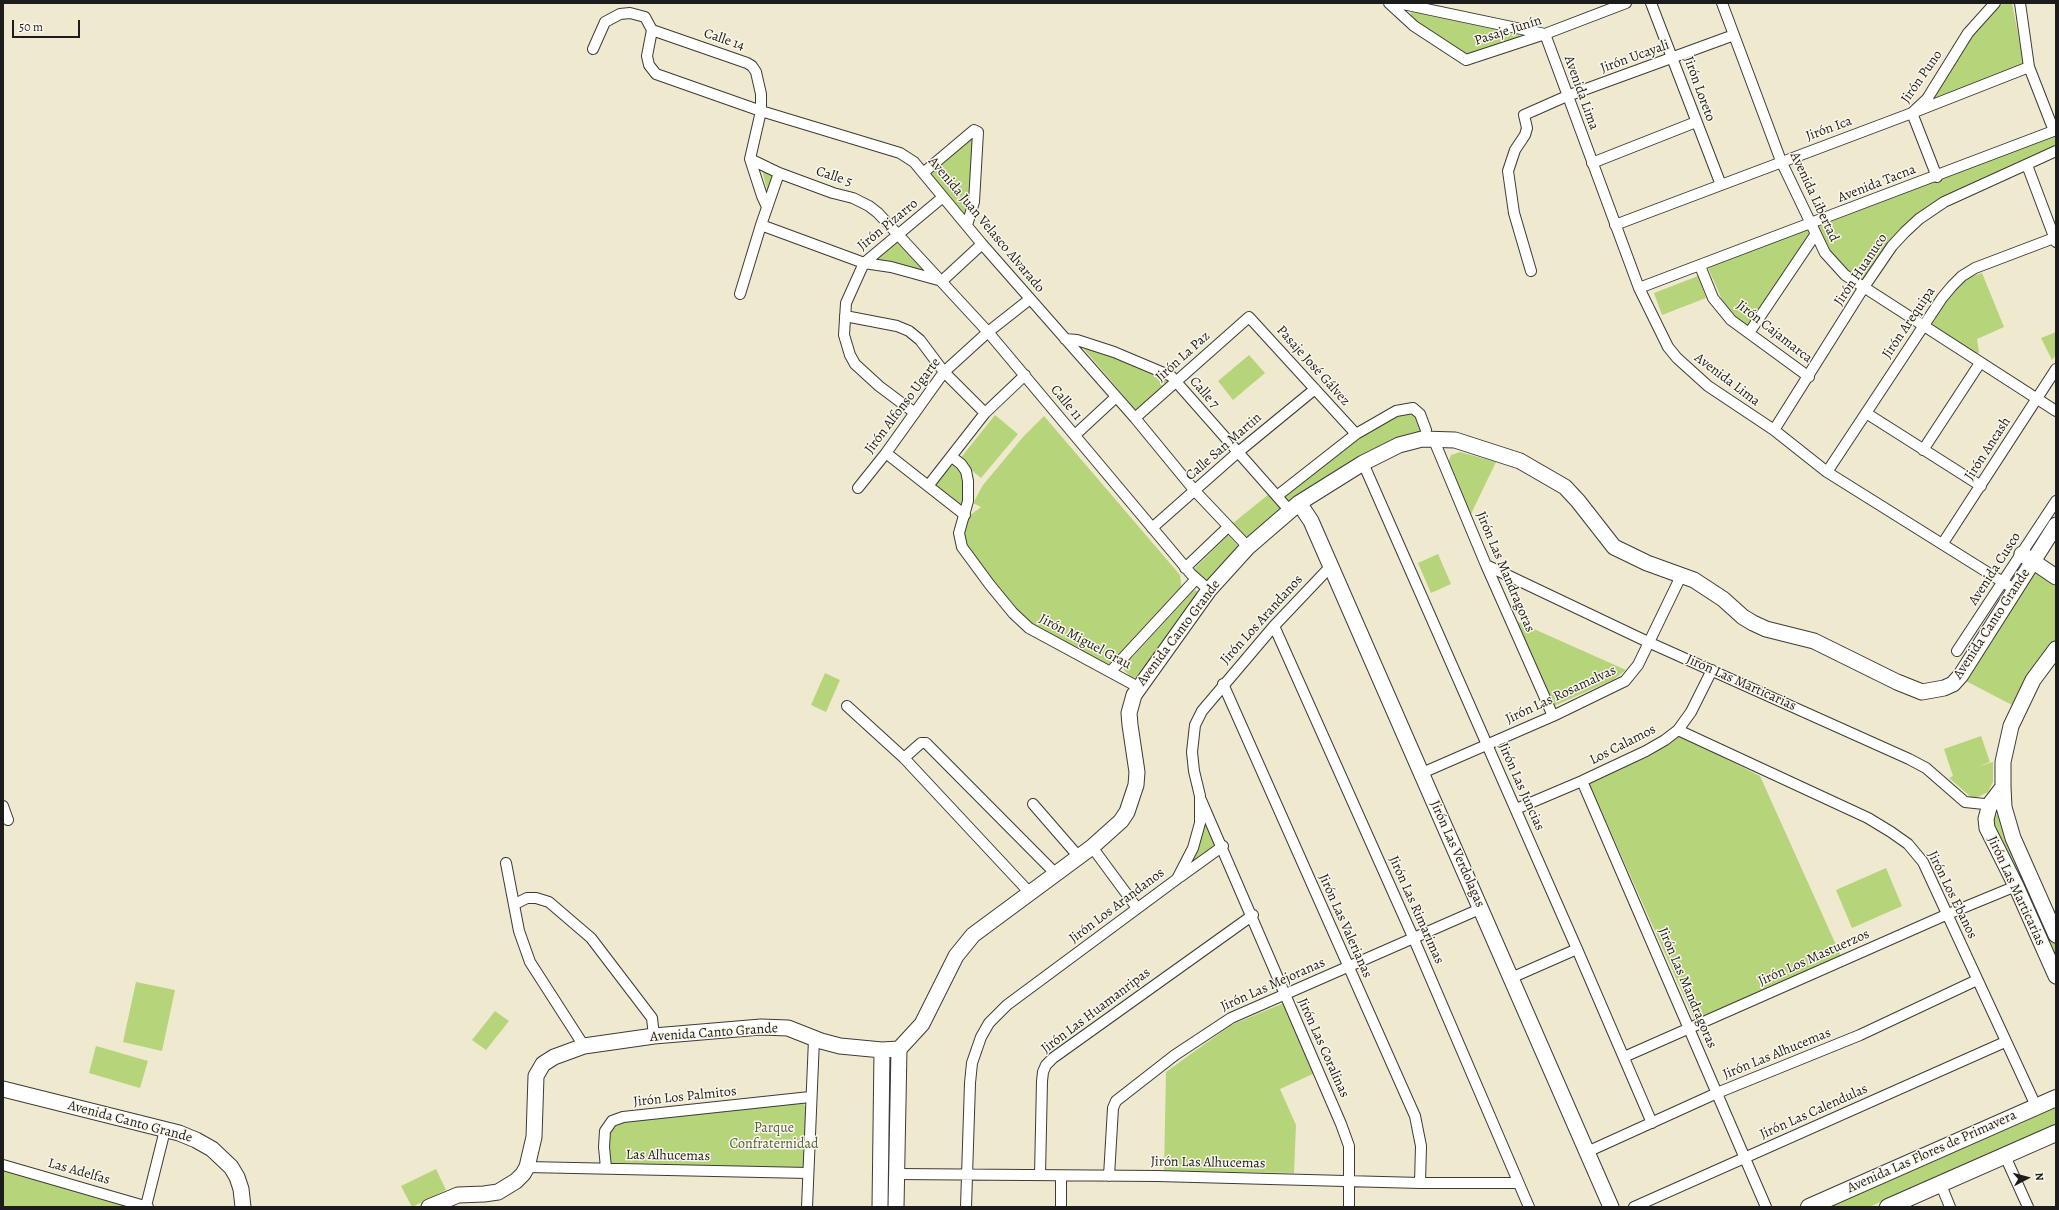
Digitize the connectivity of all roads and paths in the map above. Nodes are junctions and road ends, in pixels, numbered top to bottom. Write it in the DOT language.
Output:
graph roads {
  1 [pos="1389,3"];
  2 [pos="1398,3"];
  3 [pos="1626,3"];
  4 [pos="1652,3"];
  5 [pos="1722,3"];
  6 [pos="1995,3"];
  7 [pos="2020,3"];
  8 [pos="652,30"];
  9 [pos="1545,34"];
  10 [pos="1734,35"];
  11 [pos="594,49"];
  12 [pos="1672,58"];
  13 [pos="2029,67"];
  14 [pos="1567,96"];
  15 [pos="760,110"];
  16 [pos="1912,113"];
  17 [pos="1696,122"];
  18 [pos="2055,131"];
  19 [pos="2056,151"];
  20 [pos="750,159"];
  21 [pos="1781,161"];
  22 [pos="1592,163"];
  23 [pos="2027,165"];
  24 [pos="779,173"];
  25 [pos="923,173"];
  26 [pos="1937,177"];
  27 [pos="1721,185"];
  28 [pos="943,197"];
  29 [pos="767,207"];
  30 [pos="2052,218"];
  31 [pos="761,225"];
  32 [pos="967,225"];
  33 [pos="1615,225"];
  34 [pos="1810,225"];
  35 [pos="1815,235"];
  36 [pos="898,236"];
  37 [pos="2055,240"];
  38 [pos="982,244"];
  39 [pos="864,263"];
  40 [pos="1700,266"];
  41 [pos="1531,271"];
  42 [pos="942,281"];
  43 [pos="1864,287"];
  44 [pos="1639,288"];
  45 [pos="740,294"];
  46 [pos="1030,299"];
  47 [pos="845,316"];
  48 [pos="1249,317"];
  49 [pos="1924,326"];
  50 [pos="988,332"];
  51 [pos="1749,333"];
  52 [pos="1065,339"];
  53 [pos="1980,363"];
  54 [pos="2056,369"];
  55 [pos="944,372"];
  56 [pos="1025,375"];
  57 [pos="1809,377"];
  58 [pos="1176,382"];
  59 [pos="1315,389"];
  60 [pos="1116,397"];
  61 [pos="2037,399"];
  62 [pos="2056,411"];
  63 [pos="915,413"];
  64 [pos="984,413"];
  65 [pos="1866,413"];
  66 [pos="1135,418"];
  67 [pos="1774,430"];
  68 [pos="1356,434"];
  69 [pos="1430,434"];
  70 [pos="1075,435"];
  71 [pos="1923,450"];
  72 [pos="886,453"];
  73 [pos="1237,453"];
  74 [pos="952,457"];
  75 [pos="1363,463"];
  76 [pos="1827,472"];
  77 [pos="928,486"];
  78 [pos="1981,486"];
  79 [pos="858,488"];
  80 [pos="1195,491"];
  81 [pos="1277,496"];
  82 [pos="2056,501"];
  83 [pos="1295,507"];
  84 [pos="965,515"];
  85 [pos="2056,525"];
  86 [pos="1228,527"];
  87 [pos="1152,528"];
  88 [pos="1943,543"];
  89 [pos="1248,547"];
  90 [pos="2028,557"];
  91 [pos="1486,565"];
  92 [pos="1330,567"];
  93 [pos="1186,568"];
  94 [pos="1681,576"];
  95 [pos="2056,578"];
  96 [pos="1196,579"];
  97 [pos="2010,585"];
  98 [pos="1209,590"];
  99 [pos="1274,626"];
  100 [pos="1648,642"];
  101 [pos="2056,649"];
  102 [pos="1957,651"];
  103 [pos="1712,670"];
  104 [pos="1110,671"];
  105 [pos="1223,684"];
  106 [pos="1138,687"];
  107 [pos="847,706"];
  108 [pos="1553,716"];
  109 [pos="1678,730"];
  110 [pos="1486,745"];
  111 [pos="904,758"];
  112 [pos="1422,773"];
  113 [pos="1582,781"];
  114 [pos="1200,796"];
  115 [pos="1033,804"];
  116 [pos="1997,805"];
  117 [pos="3,806"];
  118 [pos="1516,809"];
  119 [pos="8,820"];
  120 [pos="1223,846"];
  121 [pos="1092,847"];
  122 [pos="1079,857"];
  123 [pos="506,863"];
  124 [pos="1056,874"];
  125 [pos="1177,879"];
  126 [pos="2016,886"];
  127 [pos="1030,893"];
  128 [pos="515,904"];
  129 [pos="1138,908"];
  130 [pos="1482,908"];
  131 [pos="1948,914"];
  132 [pos="1253,915"];
  133 [pos="2056,935"];
  134 [pos="1413,937"];
  135 [pos="1577,948"];
  136 [pos="1348,967"];
  137 [pos="2056,976"];
  138 [pos="1511,978"];
  139 [pos="1977,980"];
  140 [pos="1284,995"];
  141 [pos="1689,1028"];
  142 [pos="654,1036"];
  143 [pos="814,1039"];
  144 [pos="2005,1042"];
  145 [pos="584,1046"];
  146 [pos="899,1049"];
  147 [pos="882,1050"];
  148 [pos="1624,1057"];
  149 [pos="3,1089"];
  150 [pos="1717,1093"];
  151 [pos="810,1097"];
  152 [pos="2056,1098"];
  153 [pos="2036,1106"];
  154 [pos="1652,1123"];
  155 [pos="165,1130"];
  156 [pos="2056,1133"];
  157 [pos="1587,1152"];
  158 [pos="2005,1156"];
  159 [pos="1745,1158"];
  160 [pos="3,1165"];
  161 [pos="527,1167"];
  162 [pos="606,1168"];
  163 [pos="808,1173"];
  164 [pos="896,1174"];
  165 [pos="966,1175"];
  166 [pos="1040,1175"];
  167 [pos="1061,1176"];
  168 [pos="1109,1176"];
  169 [pos="1349,1181"];
  170 [pos="1420,1183"];
  171 [pos="1518,1183"];
  172 [pos="1940,1185"];
  173 [pos="132,1204"];
  174 [pos="147,1207"];
  175 [pos="243,1207"];
  176 [pos="429,1207"];
  177 [pos="807,1207"];
  178 [pos="880,1207"];
  179 [pos="896,1207"];
  180 [pos="966,1207"];
  181 [pos="1061,1207"];
  182 [pos="1348,1207"];
  183 [pos="1528,1207"];
  184 [pos="1611,1207"];
  185 [pos="1634,1207"];
  186 [pos="1766,1207"];
  187 [pos="1809,1207"];
  188 [pos="1888,1207"];
  189 [pos="1950,1207"];
  190 [pos="2028,1207"];
  1 -- 9 [label="street, Pasaje Junín"];
  2 -- 9 [label="street"];
  3 -- 9 [label="street, Pasaje Junín"];
  4 -- 12 [label="street, Jirón Loreto"];
  5 -- 10 [label="street, Avenida Libertad"];
  6 -- 16 [label="street, Jirón Puno"];
  7 -- 13 [label="street"];
  8 -- 11 [label="street"];
  8 -- 15 [label="street, Calle 14"];
  8 -- 15 [label="street, Avenida Juan Velasco Alvarado"];
  9 -- 14 [label="street, Avenida Lima"];
  10 -- 12 [label="street, Jirón Ucayali"];
  10 -- 21 [label="street, Avenida Libertad"];
  12 -- 14 [label="street, Jirón Ucayali"];
  12 -- 17 [label="street, Jirón Loreto"];
  13 -- 16 [label="street, Jirón Ica"];
  13 -- 18 [label="street"];
  14 -- 22 [label="street, Avenida Lima"];
  14 -- 41 [label="street, Jirón Ucayali"];
  15 -- 20 [label="street, Calle 14"];
  15 -- 25 [label="street, Avenida Juan Velasco Alvarado"];
  16 -- 21 [label="street, Jirón Ica"];
  16 -- 26 [label="street, Jirón Puno"];
  17 -- 22 [label="street"];
  17 -- 27 [label="street, Jirón Loreto"];
  18 -- 26 [label="street, Avenida Tacna"];
  19 -- 23 [label="street, Jirón Huanuco"];
  20 -- 24 [label="street, Calle 5"];
  20 -- 29 [label="street, Calle 14"];
  21 -- 27 [label="street, Jirón Ica"];
  21 -- 34 [label="street, Avenida Libertad"];
  22 -- 33 [label="street, Avenida Lima"];
  23 -- 30 [label="street"];
  23 -- 43 [label="street, Jirón Huanuco"];
  24 -- 29 [label="street"];
  24 -- 36 [label="street, Calle 5"];
  25 -- 28 [label="street, Avenida Juan Velasco Alvarado"];
  25 -- 32 [label="street"];
  26 -- 34 [label="street, Avenida Tacna"];
  27 -- 33 [label="street, Jirón Ica"];
  28 -- 32 [label="street, Avenida Juan Velasco Alvarado"];
  28 -- 36 [label="street, Jirón Pizarro"];
  29 -- 31 [label="street"];
  30 -- 37 [label="street"];
  31 -- 39 [label="street"];
  31 -- 45 [label="street"];
  32 -- 38 [label="street, Avenida Juan Velasco Alvarado"];
  33 -- 44 [label="street, Avenida Lima"];
  34 -- 35 [label="street, Avenida Libertad"];
  34 -- 40 [label="street, Avenida Tacna"];
  35 -- 43 [label="street, Avenida Libertad"];
  35 -- 51 [label="street"];
  36 -- 39 [label="street, Jirón Pizarro"];
  36 -- 42 [label="street, Calle 11"];
  37 -- 49 [label="street, Jirón Arequipa"];
  38 -- 42 [label="street"];
  38 -- 46 [label="street, Avenida Juan Velasco Alvarado"];
  39 -- 42 [label="street"];
  39 -- 47 [label="street, Jirón Pizarro"];
  40 -- 44 [label="street, Avenida Tacna"];
  40 -- 51 [label="street, Jirón Cajamarca"];
  42 -- 50 [label="street, Calle 11"];
  43 -- 49 [label="street, Avenida Libertad"];
  43 -- 57 [label="street, Jirón Huanuco"];
  44 -- 67 [label="street, Avenida Lima"];
  46 -- 50 [label="street, Jirón Alfonso Ugarte"];
  46 -- 52 [label="street, Avenida Juan Velasco Alvarado"];
  47 -- 55 [label="street"];
  47 -- 63 [label="street, Jirón Pizarro"];
  48 -- 58 [label="street, Jirón La Paz"];
  48 -- 59 [label="street, Pasaje José Gálvez"];
  49 -- 53 [label="street, Avenida Libertad"];
  49 -- 65 [label="street, Jirón Arequipa"];
  50 -- 55 [label="street, Jirón Alfonso Ugarte"];
  50 -- 56 [label="street, Calle 11"];
  51 -- 57 [label="street, Jirón Cajamarca"];
  52 -- 58 [label="street, Calle 7"];
  52 -- 60 [label="street, Avenida Juan Velasco Alvarado"];
  53 -- 61 [label="street, Avenida Libertad"];
  53 -- 71 [label="street"];
  54 -- 61 [label="street, Jirón Ancash"];
  55 -- 63 [label="street, Jirón Alfonso Ugarte"];
  55 -- 64 [label="street"];
  56 -- 64 [label="street"];
  56 -- 70 [label="street, Calle 11"];
  57 -- 67 [label="street, Jirón Huanuco"];
  58 -- 66 [label="street, Jirón La Paz"];
  58 -- 73 [label="street, Calle 7"];
  59 -- 68 [label="street, Pasaje José Gálvez"];
  59 -- 73 [label="street, Calle San Martin"];
  60 -- 66 [label="street, Avenida Juan Velasco Alvarado"];
  60 -- 70 [label="street"];
  61 -- 62 [label="street, Avenida Libertad"];
  61 -- 78 [label="street, Jirón Ancash"];
  63 -- 72 [label="street, Jirón Alfonso Ugarte"];
  64 -- 74 [label="street"];
  65 -- 71 [label="street"];
  65 -- 76 [label="street, Jirón Arequipa"];
  66 -- 80 [label="street, Avenida Juan Velasco Alvarado"];
  67 -- 76 [label="street, Avenida Lima"];
  68 -- 69 [label="street, Jirón Las Mandragoras"];
  68 -- 81 [label="street, Jirón Las Mandragoras"];
  69 -- 75 [label="street, Avenida Canto Grande"];
  69 -- 91 [label="street, Jirón Las Mandragoras"];
  69 -- 94 [label="street, Avenida Canto Grande"];
  70 -- 87 [label="street, Calle 11"];
  71 -- 78 [label="street"];
  72 -- 77 [label="street"];
  72 -- 79 [label="street, Jirón Alfonso Ugarte"];
  73 -- 80 [label="street, Calle San Martin"];
  73 -- 81 [label="street, Calle 7"];
  74 -- 77 [label="street"];
  74 -- 84 [label="street, Jirón Miguel Grau"];
  75 -- 83 [label="street, Avenida Canto Grande"];
  75 -- 110 [label="street, Jirón Las Juncias"];
  76 -- 88 [label="street, Avenida Lima"];
  77 -- 84 [label="street"];
  78 -- 88 [label="street, Jirón Ancash"];
  80 -- 86 [label="street, Avenida Juan Velasco Alvarado"];
  80 -- 87 [label="street, Calle San Martin"];
  81 -- 83 [label="street, Calle 7"];
  82 -- 90 [label="street, Avenida Cusco"];
  83 -- 89 [label="street, Avenida Canto Grande"];
  83 -- 92 [label="street, Jirón Las Verdolagas"];
  84 -- 104 [label="street, Jirón Miguel Grau"];
  85 -- 90 [label="street, Avenida Canto Grande"];
  86 -- 89 [label="street, Avenida Juan Velasco Alvarado"];
  86 -- 93 [label="street"];
  87 -- 93 [label="street, Calle 11"];
  88 -- 97 [label="street, Avenida Lima"];
  89 -- 98 [label="street, Avenida Canto Grande"];
  90 -- 95 [label="street"];
  90 -- 97 [label="street, Avenida Canto Grande"];
  91 -- 100 [label="street, Jirón Las Marticarias"];
  91 -- 108 [label="street, Jirón Las Mandragoras"];
  92 -- 99 [label="street, Jirón Los Arandanos"];
  92 -- 112 [label="street, Jirón Las Verdolagas"];
  93 -- 96 [label="street, Calle 11"];
  94 -- 97 [label="street, Avenida Canto Grande"];
  94 -- 100 [label="street, Jirón Las Rosamalvas"];
  96 -- 98 [label="street, Calle 11"];
  96 -- 104 [label="street"];
  97 -- 102 [label="street, Avenida Cusco"];
  98 -- 106 [label="street, Avenida Canto Grande"];
  99 -- 105 [label="street, Jirón Los Arandanos"];
  99 -- 134 [label="street, Jirón Las Rimarimas"];
  100 -- 103 [label="street, Jirón Las Marticarias"];
  100 -- 108 [label="street, Jirón Las Rosamalvas"];
  101 -- 116 [label="street"];
  103 -- 109 [label="street, Los Calamos"];
  103 -- 116 [label="street, Jirón Las Marticarias"];
  104 -- 106 [label="street, Jirón Miguel Grau"];
  105 -- 114 [label="street, Jirón Los Arandanos"];
  105 -- 136 [label="street, Jirón Las Valerianas"];
  106 -- 121 [label="street, Avenida Canto Grande"];
  107 -- 111 [label="street"];
  108 -- 110 [label="street, Jirón Las Rosamalvas"];
  109 -- 113 [label="street, Los Calamos"];
  109 -- 131 [label="street, Jirón Los Ebanos"];
  110 -- 112 [label="street, Jirón Las Rosamalvas"];
  110 -- 118 [label="street, Jirón Las Juncias"];
  111 -- 124 [label="street"];
  111 -- 127 [label="street"];
  112 -- 130 [label="street, Jirón Las Verdolagas"];
  113 -- 118 [label="street, Los Calamos"];
  113 -- 141 [label="street, Jirón Las Mandragoras"];
  114 -- 120 [label="street, Jirón Las Coralinas"];
  114 -- 125 [label="street, Jirón Los Arandanos"];
  115 -- 122 [label="street"];
  116 -- 126 [label="street, Jirón Las Marticarias"];
  116 -- 133 [label="street"];
  117 -- 119 [label="street"];
  118 -- 135 [label="street, Jirón Las Juncias"];
  120 -- 125 [label="street"];
  120 -- 132 [label="street, Jirón Las Coralinas"];
  121 -- 122 [label="street, Avenida Canto Grande"];
  121 -- 129 [label="street"];
  122 -- 124 [label="street, Avenida Canto Grande"];
  123 -- 128 [label="street"];
  124 -- 127 [label="street, Avenida Canto Grande"];
  125 -- 129 [label="street, Jirón Los Arandanos"];
  126 -- 131 [label="street, Jirón Los Mastuerzos"];
  126 -- 137 [label="street, Jirón Las Marticarias"];
  127 -- 146 [label="street, Avenida Canto Grande"];
  128 -- 142 [label="street"];
  128 -- 145 [label="street"];
  129 -- 165 [label="street, Jirón Los Arandanos"];
  130 -- 134 [label="street, Jirón Las Mejoranas"];
  130 -- 138 [label="street, Jirón Las Verdolagas"];
  131 -- 139 [label="street, Jirón Los Ebanos"];
  131 -- 141 [label="street, Jirón Los Mastuerzos"];
  132 -- 140 [label="street, Jirón Las Coralinas"];
  132 -- 166 [label="street, Jirón Las Huamanripas"];
  134 -- 136 [label="street, Jirón Las Mejoranas"];
  134 -- 171 [label="street, Jirón Las Rimarimas"];
  135 -- 138 [label="street"];
  135 -- 148 [label="street, Jirón Las Juncias"];
  136 -- 140 [label="street, Jirón Las Mejoranas"];
  136 -- 170 [label="street, Jirón Las Valerianas"];
  138 -- 157 [label="street, Jirón Las Verdolagas"];
  139 -- 144 [label="street, Jirón Los Ebanos"];
  139 -- 150 [label="street, Jirón Las Alhucemas"];
  140 -- 168 [label="street, Jirón Las Mejoranas"];
  140 -- 169 [label="street, Jirón Las Coralinas"];
  141 -- 148 [label="street, Jirón Los Mastuerzos"];
  141 -- 150 [label="street, Jirón Las Mandragoras"];
  142 -- 143 [label="street, Avenida Canto Grande"];
  142 -- 145 [label="street, Avenida Canto Grande"];
  143 -- 147 [label="street, Avenida Canto Grande"];
  143 -- 151 [label="street"];
  144 -- 153 [label="street, Jirón Los Ebanos"];
  144 -- 159 [label="street, Jirón Las Calendulas"];
  145 -- 161 [label="street, Avenida Canto Grande"];
  146 -- 147 [label="street, Avenida Canto Grande"];
  146 -- 164 [label="street"];
  147 -- 178 [label="street"];
  148 -- 154 [label="street, Jirón Las Juncias"];
  149 -- 155 [label="street, Avenida Canto Grande"];
  150 -- 154 [label="street, Jirón Las Alhucemas"];
  150 -- 159 [label="street, Jirón Las Mandragoras"];
  151 -- 162 [label="street, Jirón Los Palmitos"];
  151 -- 163 [label="street"];
  152 -- 153 [label="main road, Avenida Las Flores de Primavera"];
  153 -- 187 [label="main road, Avenida Las Flores de Primavera"];
  154 -- 157 [label="street, Jirón Las Alhucemas"];
  155 -- 174 [label="street"];
  155 -- 175 [label="street, Avenida Canto Grande"];
  156 -- 158 [label="main road"];
  157 -- 184 [label="street, Jirón Las Verdolagas"];
  158 -- 172 [label="main road"];
  158 -- 190 [label="street"];
  159 -- 185 [label="street, Jirón Las Calendulas"];
  159 -- 186 [label="street, Jirón Las Mandragoras"];
  160 -- 173 [label="street, Las Adelfas"];
  161 -- 162 [label="street, Las Alhucemas"];
  161 -- 176 [label="street, Avenida Canto Grande"];
  162 -- 163 [label="street, Las Alhucemas"];
  163 -- 177 [label="street"];
  164 -- 165 [label="street, Jirón Las Alhucemas"];
  164 -- 179 [label="street"];
  165 -- 166 [label="street, Jirón Las Alhucemas"];
  165 -- 180 [label="street, Jirón Los Arandanos"];
  166 -- 167 [label="street, Jirón Las Alhucemas"];
  167 -- 168 [label="street, Jirón Las Alhucemas"];
  167 -- 181 [label="street"];
  168 -- 169 [label="street, Jirón Las Alhucemas"];
  169 -- 170 [label="street, Jirón Las Alhucemas"];
  169 -- 182 [label="street, Jirón Las Coralinas"];
  170 -- 171 [label="street, Jirón Las Alhucemas"];
  171 -- 183 [label="street, Jirón Las Rimarimas"];
  172 -- 188 [label="main road"];
  172 -- 189 [label="street"];
  173 -- 174 [label="street, Las Adelfas"];
}
